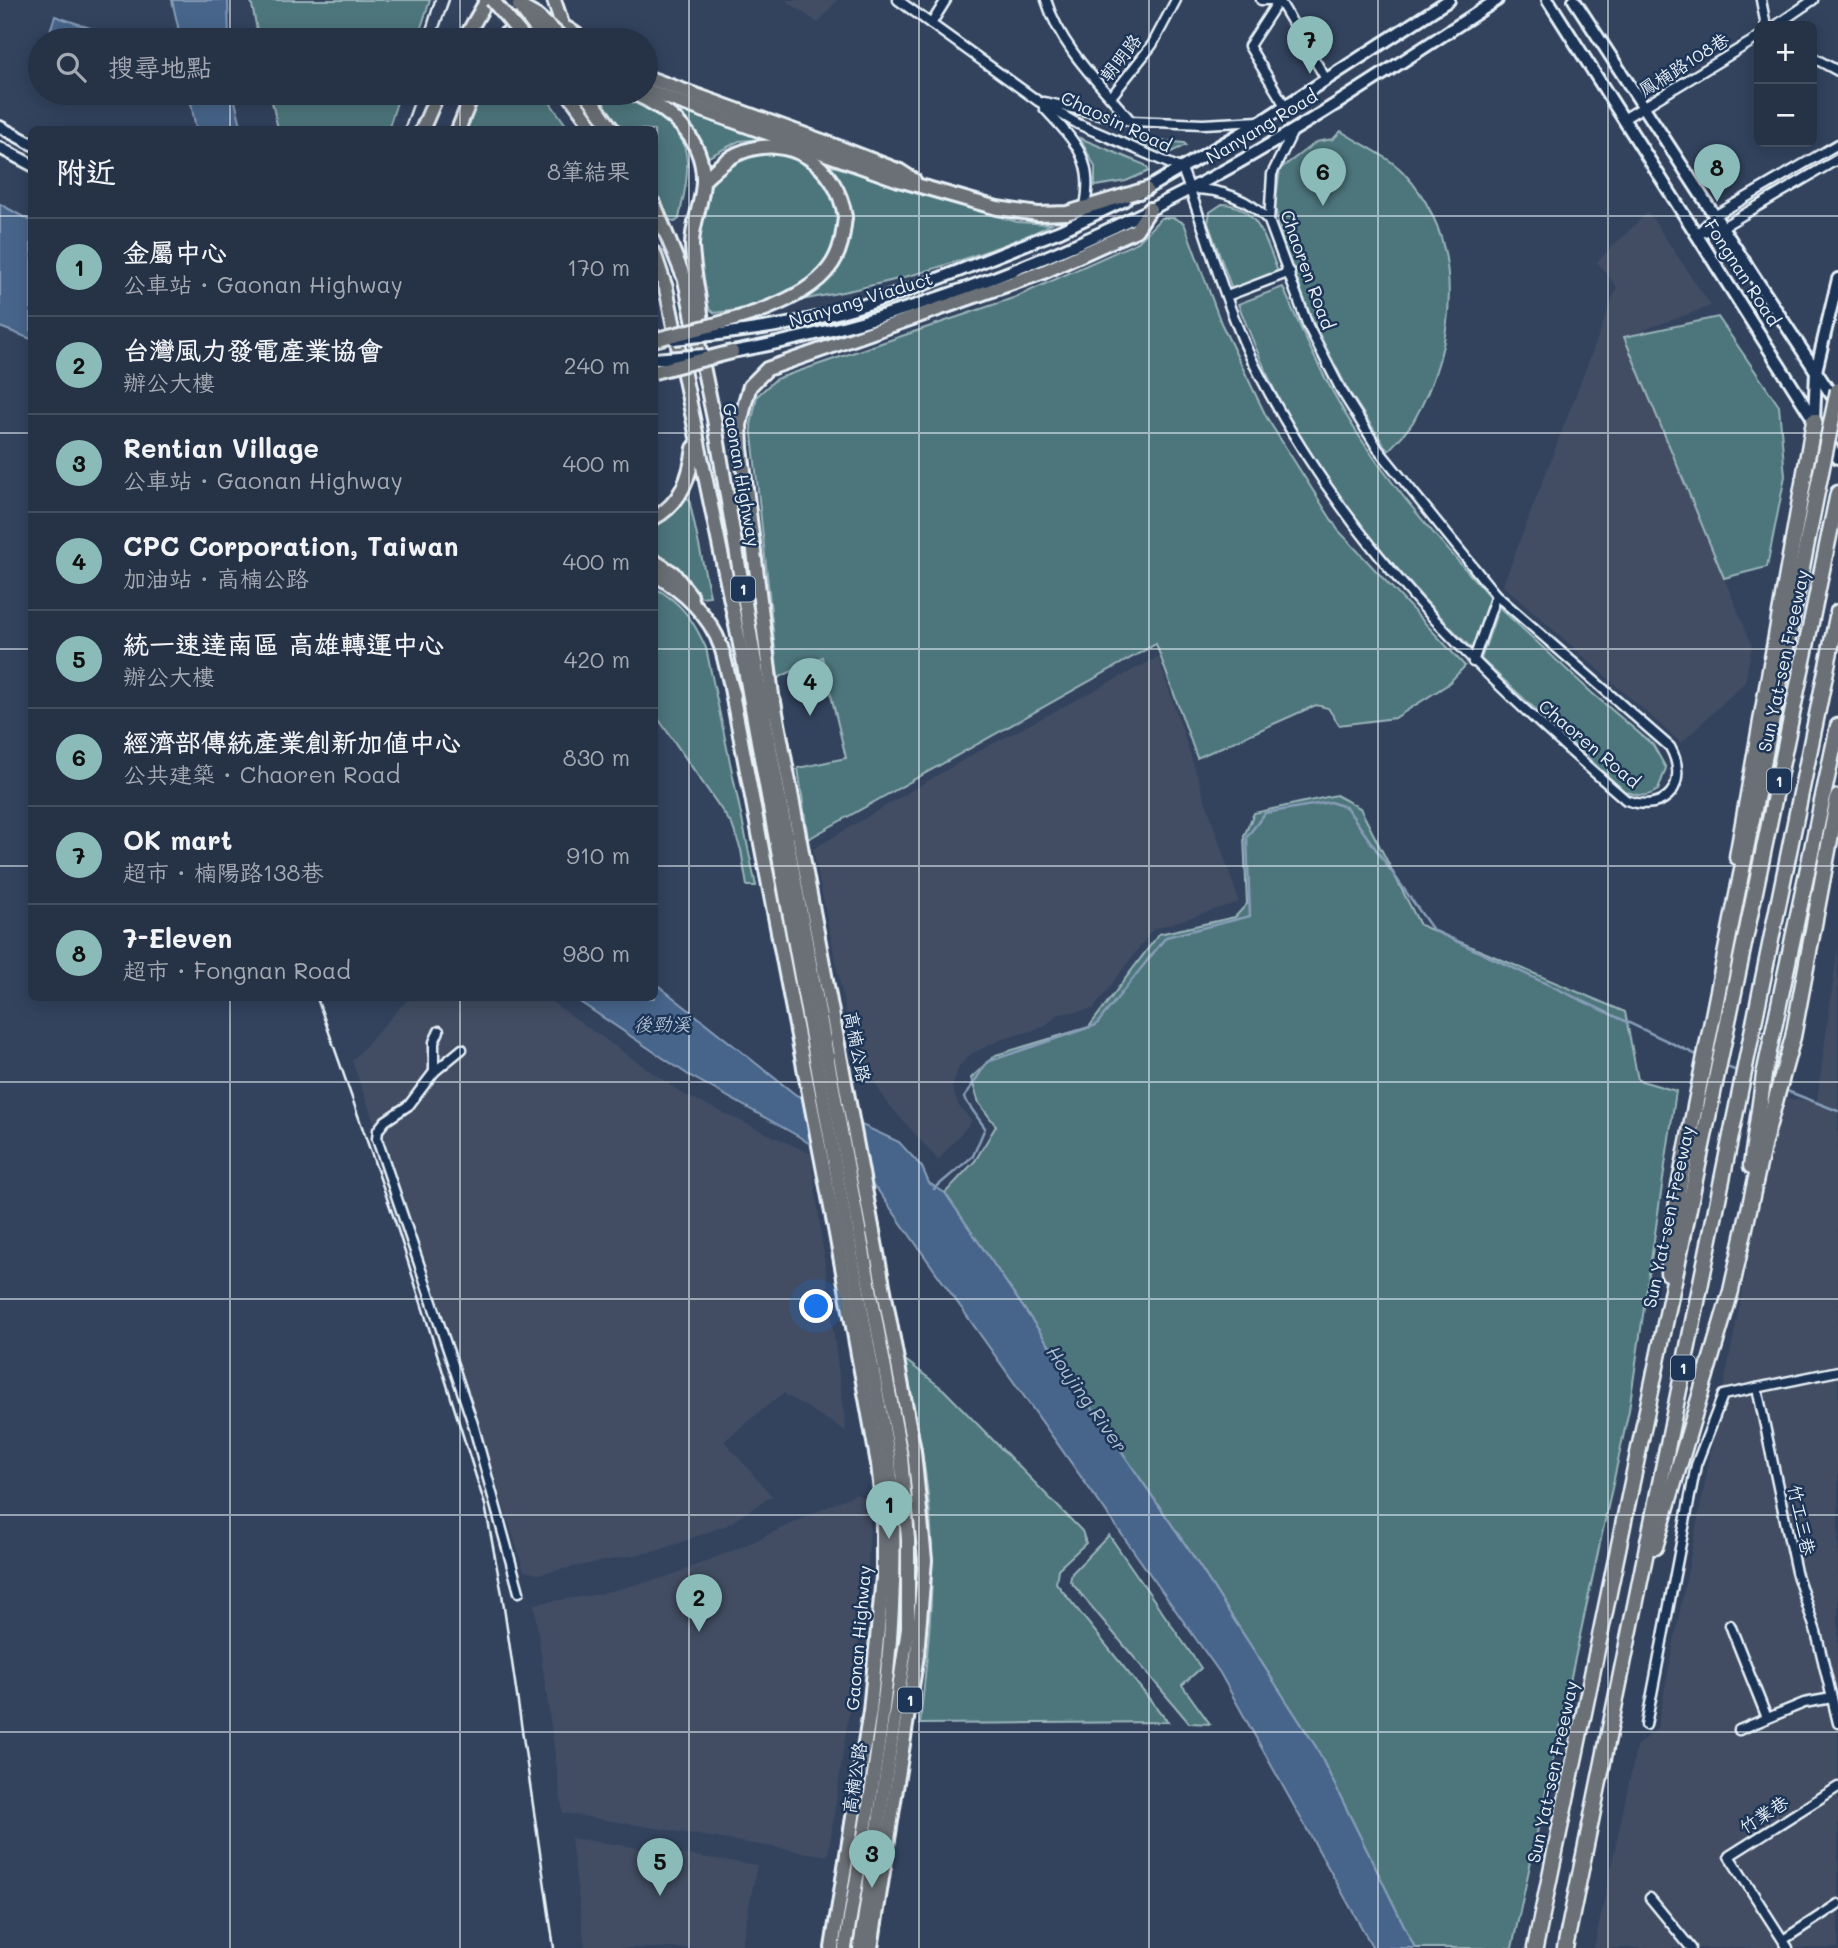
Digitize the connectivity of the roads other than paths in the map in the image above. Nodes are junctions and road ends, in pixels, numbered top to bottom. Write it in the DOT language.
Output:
graph roads {
  1 [pos="489,0"];
  2 [pos="554,0"];
  3 [pos="898,0"];
  4 [pos="946,0"];
  5 [pos="1045,0"];
  6 [pos="1177,0"];
  7 [pos="1261,0"];
  8 [pos="1278,0"];
  9 [pos="1449,0"];
  10 [pos="1497,0"];
  11 [pos="1548,0"];
  12 [pos="1574,0"];
  13 [pos="1761,0"];
  14 [pos="1813,0"];
  15 [pos="516,3"];
  16 [pos="1765,21"];
  17 [pos="1782,21"];
  18 [pos="931,24"];
  19 [pos="472,28"];
  20 [pos="515,28"];
  21 [pos="536,28"];
  22 [pos="554,28"];
  23 [pos="563,28"];
  24 [pos="1754,40"];
  25 [pos="1817,60"];
  26 [pos="1838,71"];
  27 [pos="1326,79"];
  28 [pos="658,81"];
  29 [pos="658,94"];
  30 [pos="1111,97"];
  31 [pos="1038,101"];
  32 [pos="433,105"];
  33 [pos="468,105"];
  34 [pos="577,105"];
  35 [pos="595,105"];
  36 [pos="655,105"];
  37 [pos="1284,106"];
  38 [pos="1645,108"];
  39 [pos="1625,118"];
  40 [pos="1131,121"];
  41 [pos="1262,121"];
  42 [pos="609,124"];
  43 [pos="424,126"];
  44 [pos="460,126"];
  45 [pos="593,126"];
  46 [pos="0,127"];
  47 [pos="1293,131"];
  48 [pos="28,142"];
  49 [pos="1838,144"];
  50 [pos="1,148"];
  51 [pos="1838,159"];
  52 [pos="28,162"];
  53 [pos="1181,169"];
  54 [pos="703,181"];
  55 [pos="920,184"];
  56 [pos="1146,189"];
  57 [pos="1189,189"];
  58 [pos="1150,209"];
  59 [pos="658,214"];
  60 [pos="1082,215"];
  61 [pos="1716,215"];
  62 [pos="1269,221"];
  63 [pos="1724,226"];
  64 [pos="1696,235"];
  65 [pos="1070,246"];
  66 [pos="658,265"];
  67 [pos="1290,272"];
  68 [pos="1838,279"];
  69 [pos="1227,296"];
  70 [pos="658,339"];
  71 [pos="658,340"];
  72 [pos="732,352"];
  73 [pos="658,359"];
  74 [pos="704,366"];
  75 [pos="1816,371"];
  76 [pos="658,372"];
  77 [pos="1838,390"];
  78 [pos="1838,404"];
  79 [pos="1814,421"];
  80 [pos="696,437"];
  81 [pos="1838,458"];
  82 [pos="1837,498"];
  83 [pos="658,516"];
  84 [pos="658,564"];
  85 [pos="658,577"];
  86 [pos="1496,595"];
  87 [pos="699,609"];
  88 [pos="1838,612"];
  89 [pos="1473,662"];
  90 [pos="748,685"];
  91 [pos="731,688"];
  92 [pos="768,703"];
  93 [pos="1838,726"];
  94 [pos="747,731"];
  95 [pos="774,772"];
  96 [pos="746,776"];
  97 [pos="1838,797"];
  98 [pos="1721,974"];
  99 [pos="439,1031"];
  100 [pos="462,1049"];
  101 [pos="434,1072"];
  102 [pos="835,1088"];
  103 [pos="1742,1234"];
  104 [pos="1838,1371"];
  105 [pos="1656,1373"];
  106 [pos="1757,1388"];
  107 [pos="519,1592"];
  108 [pos="1730,1625"];
  109 [pos="1624,1656"];
  110 [pos="1832,1698"];
  111 [pos="1768,1718"];
  112 [pos="1838,1723"];
  113 [pos="1646,1725"];
  114 [pos="1738,1730"];
  115 [pos="1838,1787"];
  116 [pos="1650,1898"];
  117 [pos="1838,1903"];
  118 [pos="1785,1944"];
  119 [pos="832,1948"];
  120 [pos="845,1948"];
  121 [pos="860,1948"];
  122 [pos="871,1948"];
  123 [pos="1535,1948"];
  124 [pos="1565,1948"];
  125 [pos="1691,1948"];
  1 -- 19 [label="main road"];
  1 -- 20 [label="main road, bridge"];
  2 -- 23 [label="main road"];
  3 -- 18 [label="street, Chaosin Road"];
  4 -- 18 [label="street"];
  5 -- 30 [label="street"];
  6 -- 30 [label="street, 朝明路"];
  7 -- 8 [label="street"];
  8 -- 27 [label="street"];
  8 -- 37 [label="street"];
  9 -- 27 [label="street, Nanyang Road"];
  10 -- 47 [label="street, Nanyang Road"];
  11 -- 39 [label="street, Fongnan Road"];
  12 -- 38 [label="street, Fongnan Road"];
  13 -- 16 [label="street"];
  14 -- 17 [label="street"];
  15 -- 21 [label="main road, bridge"];
  15 -- 22 [label="main road, bridge"];
  18 -- 31 [label="street, Chaosin Road"];
  24 -- 38 [label="street, 鳳楠路108巷"];
  25 -- 26 [label="street"];
  27 -- 37 [label="street, Nanyang Road"];
  28 -- 55 [label="main road"];
  29 -- 55 [label="main road"];
  30 -- 40 [label="street"];
  31 -- 40 [label="street, Chaosin Road"];
  31 -- 53 [label="street, Chaosin Road"];
  31 -- 60 [label="street, Chaosin Road"];
  32 -- 43 [label="main road"];
  33 -- 44 [label="main road"];
  34 -- 45 [label="main road"];
  35 -- 42 [label="main road"];
  36 -- 54 [label="main road"];
  37 -- 41 [label="street, Nanyang Road"];
  38 -- 39 [label="street, 鳳楠路108巷"];
  38 -- 61 [label="street, Fongnan Road"];
  39 -- 64 [label="street, Fongnan Road"];
  40 -- 41 [label="street, Chaosin Road"];
  41 -- 53 [label="street, Nanyang Road"];
  46 -- 48 [label="street"];
  47 -- 57 [label="street, Nanyang Road"];
  47 -- 62 [label="street, Chaoren Road"];
  49 -- 61 [label="street"];
  50 -- 52 [label="street"];
  51 -- 63 [label="street"];
  53 -- 56 [label="street, Nanyang Road"];
  53 -- 57 [label="street, Chaoren Road"];
  54 -- 70 [label="main road, bridge"];
  54 -- 74 [label="main road"];
  55 -- 60 [label="main road"];
  56 -- 60 [label="main road"];
  57 -- 58 [label="street, Nanyang Road"];
  57 -- 62 [label="street"];
  57 -- 69 [label="street, Chaoren Road"];
  58 -- 65 [label="street, Nanyang Road"];
  58 -- 92 [label="main road"];
  59 -- 74 [label="main road, Gaonan Highway / 1"];
  60 -- 71 [label="street, Nanyang Viaduct, bridge"];
  61 -- 63 [label="street, Fongnan Road"];
  61 -- 64 [label="street"];
  62 -- 67 [label="street, Chaoren Road"];
  63 -- 64 [label="street"];
  63 -- 75 [label="street, Fongnan Road"];
  64 -- 79 [label="street, Fongnan Road"];
  65 -- 72 [label="street, Nanyang Viaduct"];
  66 -- 80 [label="main road, Gaonan Highway / 1"];
  67 -- 69 [label="street"];
  67 -- 86 [label="street, Chaoren Road"];
  68 -- 75 [label="street"];
  69 -- 89 [label="street, Chaoren Road"];
  72 -- 73 [label="street, Nanyang Viaduct, bridge"];
  72 -- 76 [label="main road, bridge"];
  74 -- 92 [label="main road, Gaonan Highway / 1"];
  75 -- 78 [label="street, Fongnan Road"];
  75 -- 79 [label="street"];
  77 -- 98 [label="highway, bridge"];
  79 -- 81 [label="street, Fongnan Road"];
  79 -- 98 [label="highway"];
  80 -- 83 [label="main road"];
  80 -- 90 [label="main road, Gaonan Highway / 1"];
  82 -- 105 [label="highway, Sun Yat-sen Freeway / 1"];
  84 -- 87 [label="main road"];
  85 -- 87 [label="main road"];
  86 -- 89 [label="street"];
  86 -- 89 [label="street, Chaoren Road"];
  87 -- 91 [label="main road"];
  88 -- 109 [label="highway, 1"];
  90 -- 94 [label="main road"];
  90 -- 95 [label="main road, 高楠公路 / 1"];
  91 -- 94 [label="main road"];
  91 -- 96 [label="main road, 1"];
  92 -- 95 [label="main road, Gaonan Highway / 1"];
  92 -- 95 [label="main road"];
  93 -- 103 [label="highway"];
  94 -- 95 [label="main road"];
  94 -- 96 [label="main road"];
  95 -- 102 [label="main road, Gaonan Highway / 1"];
  95 -- 120 [label="main road, Gaonan Highway / 1"];
  95 -- 122 [label="main road, 高楠公路 / 1"];
  96 -- 119 [label="main road, Gaonan Highway / 1"];
  97 -- 103 [label="highway"];
  98 -- 105 [label="highway"];
  99 -- 101 [label="street"];
  100 -- 101 [label="street"];
  101 -- 107 [label="street"];
  102 -- 121 [label="main road, 高楠公路 / 1"];
  103 -- 109 [label="highway"];
  104 -- 106 [label="street"];
  105 -- 123 [label="highway, Sun Yat-sen Freeway / 1"];
  106 -- 110 [label="street, 竹工三巷"];
  106 -- 113 [label="street"];
  108 -- 111 [label="street"];
  109 -- 124 [label="highway, 1"];
  110 -- 111 [label="street"];
  110 -- 112 [label="street, 竹工三巷"];
  111 -- 114 [label="street"];
  115 -- 118 [label="street, 竹業巷"];
  116 -- 125 [label="street"];
  117 -- 118 [label="street"];
}
